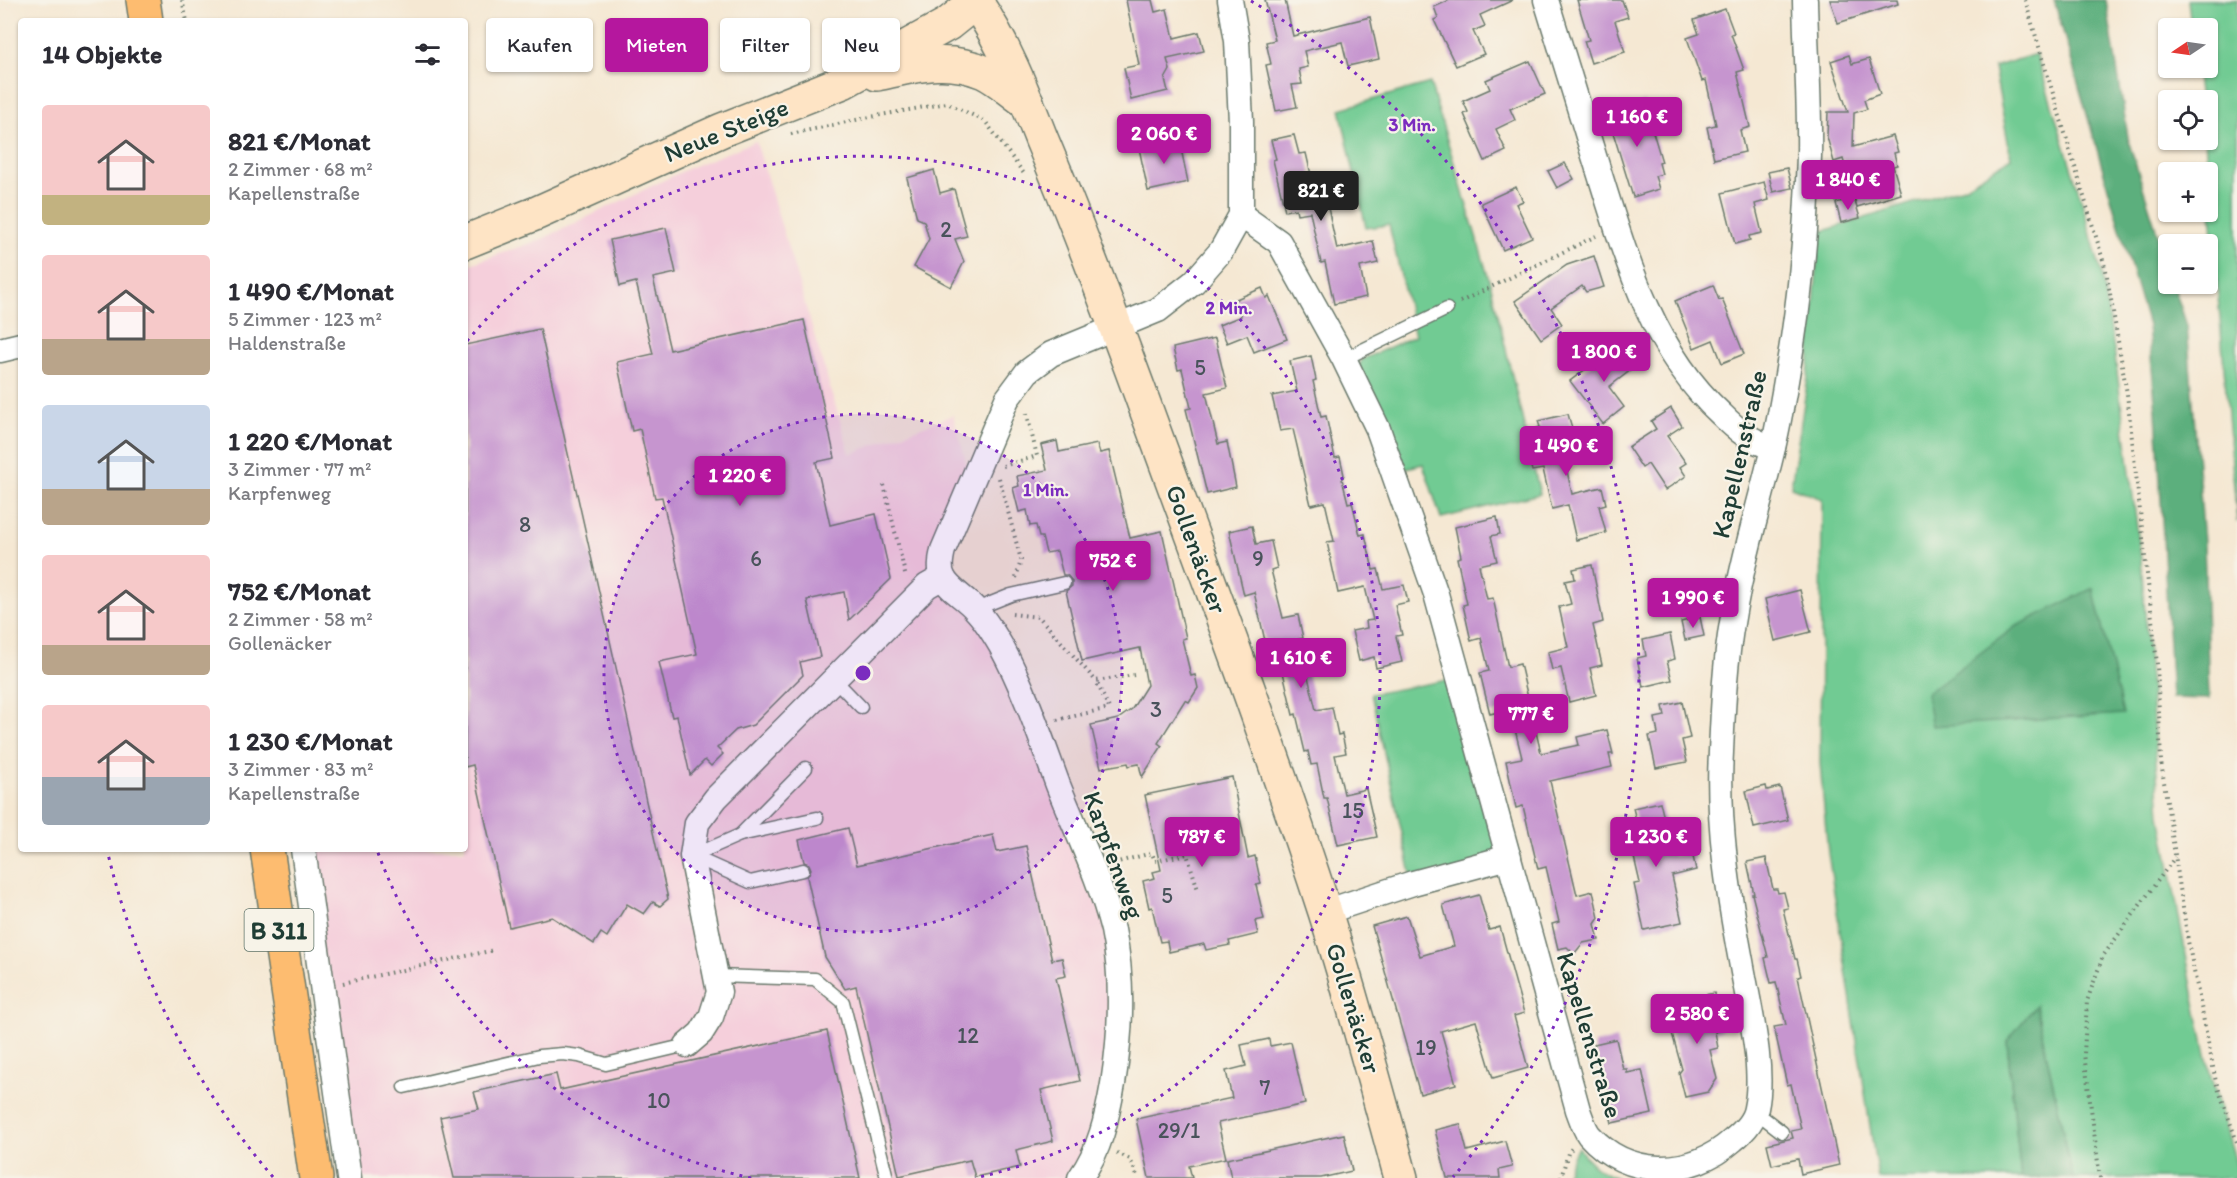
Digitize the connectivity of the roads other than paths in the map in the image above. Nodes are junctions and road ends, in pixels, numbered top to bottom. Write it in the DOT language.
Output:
graph roads {
  1 [pos="143,0"];
  2 [pos="1230,0"];
  3 [pos="1546,0"];
  4 [pos="1805,0"];
  5 [pos="977,1"];
  6 [pos="146,18"];
  7 [pos="843,82"];
  8 [pos="1027,102"];
  9 [pos="1241,215"];
  10 [pos="468,241"];
  11 [pos="1447,309"];
  12 [pos="1116,327"];
  13 [pos="18,346"];
  14 [pos="0,350"];
  15 [pos="1344,359"];
  16 [pos="1773,447"];
  17 [pos="943,577"];
  18 [pos="1064,583"];
  19 [pos="976,609"];
  20 [pos="834,680"];
  21 [pos="861,707"];
  22 [pos="806,768"];
  23 [pos="817,818"];
  24 [pos="740,835"];
  25 [pos="267,852"];
  26 [pos="303,852"];
  27 [pos="692,856"];
  28 [pos="1509,857"];
  29 [pos="803,870"];
  30 [pos="1325,912"];
  31 [pos="716,976"];
  32 [pos="687,1045"];
  33 [pos="404,1087"];
  34 [pos="1756,1112"];
  35 [pos="1782,1132"];
  36 [pos="316,1178"];
  37 [pos="349,1178"];
  38 [pos="887,1178"];
  39 [pos="1080,1178"];
  40 [pos="1401,1178"];
  1 -- 6 [label="main road"];
  2 -- 9 [label="street"];
  3 -- 16 [label="street"];
  4 -- 16 [label="street, Kapellenstraße"];
  5 -- 7 [label="street, Neue Steige"];
  5 -- 8 [label="street, Gollenäcker"];
  7 -- 8 [label="street"];
  7 -- 10 [label="street, Neue Steige"];
  8 -- 12 [label="street, Gollenäcker"];
  9 -- 12 [label="street"];
  9 -- 15 [label="street, Kapellenstraße"];
  11 -- 15 [label="lane"];
  12 -- 17 [label="street"];
  12 -- 30 [label="street, Gollenäcker"];
  13 -- 14 [label="street"];
  15 -- 28 [label="street, Kapellenstraße"];
  16 -- 34 [label="street, Kapellenstraße"];
  17 -- 19 [label="street, Karpfenweg"];
  17 -- 20 [label="street"];
  18 -- 19 [label="lane"];
  19 -- 39 [label="street, Karpfenweg"];
  20 -- 21 [label="lane"];
  20 -- 27 [label="street"];
  22 -- 24 [label="lane"];
  23 -- 24 [label="lane"];
  24 -- 27 [label="lane"];
  25 -- 36 [label="main road, B 311"];
  26 -- 37 [label="street"];
  27 -- 29 [label="lane"];
  27 -- 31 [label="street"];
  28 -- 30 [label="street"];
  28 -- 34 [label="street, Kapellenstraße"];
  30 -- 40 [label="street, Gollenäcker"];
  31 -- 32 [label="street"];
  31 -- 38 [label="lane"];
  32 -- 33 [label="lane"];
  34 -- 35 [label="lane"];
}
